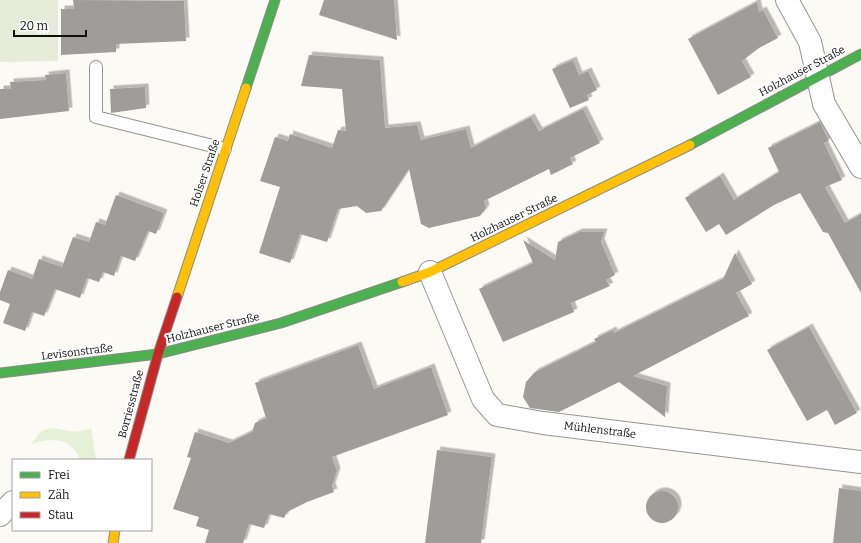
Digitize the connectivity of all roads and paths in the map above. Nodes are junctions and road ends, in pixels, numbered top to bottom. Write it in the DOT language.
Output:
graph roads {
  1 [pos="275,0"];
  2 [pos="787,0"];
  3 [pos="861,54"];
  4 [pos="96,66"];
  5 [pos="818,75"];
  6 [pos="226,149"];
  7 [pos="861,167"];
  8 [pos="430,272"];
  9 [pos="158,354"];
  10 [pos="0,374"];
  11 [pos="128,459"];
  12 [pos="861,462"];
  13 [pos="12,503"];
  14 [pos="0,515"];
  15 [pos="115,531"];
  16 [pos="113,543"];
  1 -- 6 [label="street, Holser Straße"];
  2 -- 5 [label="street"];
  3 -- 5 [label="street, Holzhauser Straße"];
  4 -- 6 [label="lane"];
  5 -- 7 [label="street"];
  5 -- 8 [label="street, Holzhauser Straße"];
  6 -- 9 [label="street, Holser Straße"];
  8 -- 9 [label="street, Holzhauser Straße"];
  8 -- 12 [label="street, Mühlenstraße"];
  9 -- 10 [label="street, Levisonstraße"];
  9 -- 11 [label="street, Borriesstraße"];
  13 -- 14 [label="street"];
  15 -- 16 [label="street"];
}
